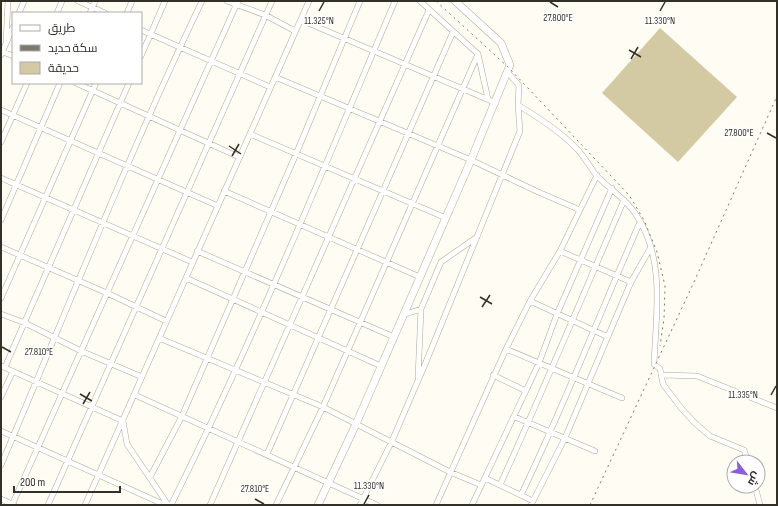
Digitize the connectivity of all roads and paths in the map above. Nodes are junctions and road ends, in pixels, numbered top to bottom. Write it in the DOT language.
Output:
graph roads {
  1 [pos="8,1"];
  2 [pos="24,1"];
  3 [pos="62,1"];
  4 [pos="78,1"];
  5 [pos="96,1"];
  6 [pos="132,1"];
  7 [pos="165,1"];
  8 [pos="202,1"];
  9 [pos="227,1"];
  10 [pos="272,1"];
  11 [pos="309,1"];
  12 [pos="360,1"];
  13 [pos="395,1"];
  14 [pos="420,1"];
  15 [pos="455,1"];
  16 [pos="237,3"];
  17 [pos="91,10"];
  18 [pos="428,10"];
  19 [pos="19,12"];
  20 [pos="57,12"];
  21 [pos="127,12"];
  22 [pos="265,15"];
  23 [pos="301,20"];
  24 [pos="12,29"];
  25 [pos="142,31"];
  26 [pos="295,31"];
  27 [pos="453,32"];
  28 [pos="150,35"];
  29 [pos="344,37"];
  30 [pos="6,43"];
  31 [pos="180,48"];
  32 [pos="374,50"];
  33 [pos="1,52"];
  34 [pos="142,54"];
  35 [pos="478,54"];
  36 [pos="12,56"];
  37 [pos="210,62"];
  38 [pos="404,63"];
  39 [pos="508,72"];
  40 [pos="239,74"];
  41 [pos="433,76"];
  42 [pos="275,77"];
  43 [pos="27,84"];
  44 [pos="60,84"];
  45 [pos="78,84"];
  46 [pos="96,84"];
  47 [pos="129,84"];
  48 [pos="270,87"];
  49 [pos="463,89"];
  50 [pos="92,91"];
  51 [pos="321,96"];
  52 [pos="488,99"];
  53 [pos="496,103"];
  54 [pos="120,104"];
  55 [pos="518,105"];
  56 [pos="350,109"];
  57 [pos="1,110"];
  58 [pos="13,115"];
  59 [pos="149,117"];
  60 [pos="380,121"];
  61 [pos="41,128"];
  62 [pos="180,130"];
  63 [pos="408,133"];
  64 [pos="250,134"];
  65 [pos="70,141"];
  66 [pos="1,142"];
  67 [pos="209,144"];
  68 [pos="438,146"];
  69 [pos="99,153"];
  70 [pos="296,154"];
  71 [pos="239,157"];
  72 [pos="471,160"];
  73 [pos="128,166"];
  74 [pos="325,167"];
  75 [pos="503,175"];
  76 [pos="597,175"];
  77 [pos="1,178"];
  78 [pos="158,179"];
  79 [pos="354,179"];
  80 [pos="16,185"];
  81 [pos="612,188"];
  82 [pos="224,191"];
  83 [pos="187,192"];
  84 [pos="384,192"];
  85 [pos="45,198"];
  86 [pos="624,200"];
  87 [pos="412,204"];
  88 [pos="218,206"];
  89 [pos="74,210"];
  90 [pos="580,210"];
  91 [pos="271,212"];
  92 [pos="446,218"];
  93 [pos="1,220"];
  94 [pos="640,222"];
  95 [pos="103,223"];
  96 [pos="299,224"];
  97 [pos="132,236"];
  98 [pos="478,236"];
  99 [pos="329,237"];
  100 [pos="1,247"];
  101 [pos="650,247"];
  102 [pos="162,249"];
  103 [pos="358,250"];
  104 [pos="197,251"];
  105 [pos="560,251"];
  106 [pos="19,256"];
  107 [pos="581,260"];
  108 [pos="192,262"];
  109 [pos="387,262"];
  110 [pos="595,267"];
  111 [pos="49,268"];
  112 [pos="244,272"];
  113 [pos="617,276"];
  114 [pos="420,277"];
  115 [pos="186,278"];
  116 [pos="78,281"];
  117 [pos="631,282"];
  118 [pos="273,284"];
  119 [pos="107,293"];
  120 [pos="302,297"];
  121 [pos="1,298"];
  122 [pos="232,298"];
  123 [pos="530,301"];
  124 [pos="136,306"];
  125 [pos="421,309"];
  126 [pos="331,310"];
  127 [pos="261,312"];
  128 [pos="1,314"];
  129 [pos="404,314"];
  130 [pos="557,314"];
  131 [pos="166,321"];
  132 [pos="571,321"];
  133 [pos="25,323"];
  134 [pos="360,323"];
  135 [pos="290,325"];
  136 [pos="593,331"];
  137 [pos="318,337"];
  138 [pos="394,337"];
  139 [pos="608,337"];
  140 [pos="55,338"];
  141 [pos="159,338"];
  142 [pos="506,349"];
  143 [pos="81,351"];
  144 [pos="348,351"];
  145 [pos="206,358"];
  146 [pos="111,363"];
  147 [pos="539,363"];
  148 [pos="3,366"];
  149 [pos="381,366"];
  150 [pos="553,369"];
  151 [pos="236,370"];
  152 [pos="13,371"];
  153 [pos="493,375"];
  154 [pos="663,375"];
  155 [pos="142,377"];
  156 [pos="575,378"];
  157 [pos="418,381"];
  158 [pos="37,382"];
  159 [pos="266,383"];
  160 [pos="589,384"];
  161 [pos="526,391"];
  162 [pos="62,394"];
  163 [pos="293,394"];
  164 [pos="135,395"];
  165 [pos="1,397"];
  166 [pos="622,398"];
  167 [pos="92,406"];
  168 [pos="323,407"];
  169 [pos="777,408"];
  170 [pos="182,416"];
  171 [pos="514,417"];
  172 [pos="123,421"];
  173 [pos="529,423"];
  174 [pos="356,424"];
  175 [pos="209,428"];
  176 [pos="1,432"];
  177 [pos="551,432"];
  178 [pos="13,437"];
  179 [pos="565,438"];
  180 [pos="392,441"];
  181 [pos="238,442"];
  182 [pos="38,448"];
  183 [pos="595,451"];
  184 [pos="267,454"];
  185 [pos="745,454"];
  186 [pos="68,462"];
  187 [pos="1,465"];
  188 [pos="295,467"];
  189 [pos="450,472"];
  190 [pos="98,475"];
  191 [pos="150,477"];
  192 [pos="485,478"];
  193 [pos="328,483"];
  194 [pos="482,485"];
  195 [pos="500,486"];
  196 [pos="757,494"];
  197 [pos="521,495"];
  198 [pos="1,499"];
  199 [pos="363,499"];
  200 [pos="532,503"];
  201 [pos="13,505"];
  202 [pos="48,505"];
  203 [pos="85,505"];
  204 [pos="164,505"];
  205 [pos="170,505"];
  206 [pos="210,505"];
  207 [pos="276,505"];
  208 [pos="318,505"];
  209 [pos="360,505"];
  210 [pos="377,505"];
  211 [pos="436,505"];
  212 [pos="472,505"];
  213 [pos="760,505"];
  1 -- 30 [label="street"];
  2 -- 19 [label="street"];
  3 -- 20 [label="street"];
  4 -- 17 [label="street"];
  5 -- 17 [label="street"];
  6 -- 21 [label="street"];
  7 -- 28 [label="street"];
  8 -- 31 [label="street"];
  9 -- 16 [label="street"];
  10 -- 22 [label="street"];
  11 -- 23 [label="street"];
  12 -- 29 [label="street"];
  13 -- 32 [label="street"];
  14 -- 18 [label="street"];
  15 -- 39 [label="main road"];
  16 -- 22 [label="street"];
  16 -- 37 [label="street"];
  18 -- 27 [label="street"];
  18 -- 38 [label="street"];
  22 -- 26 [label="street"];
  22 -- 40 [label="street"];
  23 -- 26 [label="street"];
  23 -- 29 [label="street"];
  24 -- 30 [label="street"];
  25 -- 28 [label="street"];
  26 -- 42 [label="street"];
  27 -- 35 [label="street"];
  27 -- 41 [label="street"];
  28 -- 31 [label="street"];
  28 -- 34 [label="street"];
  29 -- 32 [label="street"];
  29 -- 51 [label="street"];
  30 -- 33 [label="street"];
  31 -- 37 [label="street"];
  31 -- 59 [label="street"];
  32 -- 38 [label="street"];
  32 -- 56 [label="street"];
  33 -- 36 [label="street"];
  35 -- 49 [label="street"];
  35 -- 52 [label="street"];
  37 -- 40 [label="street"];
  37 -- 62 [label="street"];
  38 -- 41 [label="street"];
  38 -- 60 [label="street"];
  39 -- 53 [label="main road"];
  39 -- 55 [label="street"];
  40 -- 48 [label="street"];
  40 -- 67 [label="street"];
  41 -- 49 [label="street"];
  41 -- 63 [label="street"];
  42 -- 48 [label="street"];
  42 -- 51 [label="street"];
  43 -- 58 [label="street"];
  44 -- 61 [label="street"];
  45 -- 50 [label="street"];
  46 -- 50 [label="street"];
  47 -- 54 [label="street"];
  48 -- 64 [label="street"];
  49 -- 52 [label="street"];
  49 -- 68 [label="street"];
  50 -- 54 [label="street"];
  50 -- 65 [label="street"];
  51 -- 56 [label="street"];
  51 -- 70 [label="street"];
  52 -- 53 [label="street"];
  53 -- 72 [label="main road"];
  54 -- 59 [label="street"];
  54 -- 69 [label="street"];
  55 -- 75 [label="street"];
  55 -- 76 [label="street"];
  56 -- 60 [label="street"];
  56 -- 74 [label="street"];
  57 -- 58 [label="street"];
  58 -- 61 [label="street"];
  58 -- 66 [label="street"];
  59 -- 62 [label="street"];
  59 -- 73 [label="street"];
  60 -- 63 [label="street"];
  60 -- 79 [label="street"];
  61 -- 65 [label="street"];
  61 -- 80 [label="street"];
  62 -- 67 [label="street"];
  62 -- 78 [label="street"];
  63 -- 68 [label="street"];
  63 -- 84 [label="street"];
  64 -- 70 [label="street"];
  64 -- 71 [label="street"];
  65 -- 69 [label="street"];
  65 -- 85 [label="street"];
  67 -- 71 [label="street"];
  67 -- 83 [label="street"];
  68 -- 72 [label="street"];
  68 -- 87 [label="street"];
  69 -- 73 [label="street"];
  69 -- 89 [label="street"];
  70 -- 74 [label="street"];
  70 -- 91 [label="street"];
  71 -- 82 [label="street"];
  72 -- 75 [label="street"];
  72 -- 92 [label="main road"];
  73 -- 78 [label="street"];
  73 -- 95 [label="street"];
  74 -- 79 [label="street"];
  74 -- 96 [label="street"];
  75 -- 90 [label="street"];
  75 -- 98 [label="street"];
  76 -- 81 [label="street"];
  76 -- 90 [label="street"];
  77 -- 80 [label="street"];
  78 -- 83 [label="street"];
  78 -- 97 [label="street"];
  79 -- 84 [label="street"];
  79 -- 99 [label="street"];
  80 -- 85 [label="street"];
  80 -- 93 [label="street"];
  81 -- 86 [label="street"];
  81 -- 107 [label="street"];
  82 -- 88 [label="street"];
  82 -- 91 [label="street"];
  83 -- 88 [label="street"];
  83 -- 102 [label="street"];
  84 -- 87 [label="street"];
  84 -- 103 [label="street"];
  85 -- 89 [label="street"];
  85 -- 106 [label="street"];
  86 -- 94 [label="street"];
  86 -- 110 [label="street"];
  87 -- 92 [label="street"];
  87 -- 109 [label="street"];
  88 -- 104 [label="street"];
  89 -- 95 [label="street"];
  89 -- 111 [label="street"];
  90 -- 105 [label="street"];
  91 -- 96 [label="street"];
  91 -- 112 [label="street"];
  92 -- 114 [label="main road"];
  94 -- 101 [label="street"];
  94 -- 113 [label="street"];
  95 -- 97 [label="street"];
  95 -- 116 [label="street"];
  96 -- 99 [label="street"];
  96 -- 118 [label="street"];
  97 -- 102 [label="street"];
  97 -- 119 [label="street"];
  98 -- 125 [label="street"];
  98 -- 157 [label="street"];
  99 -- 103 [label="street"];
  99 -- 120 [label="street"];
  100 -- 106 [label="street"];
  101 -- 117 [label="street"];
  101 -- 154 [label="street"];
  102 -- 108 [label="street"];
  102 -- 124 [label="street"];
  103 -- 109 [label="street"];
  103 -- 126 [label="street"];
  104 -- 108 [label="street"];
  104 -- 112 [label="street"];
  105 -- 107 [label="street"];
  105 -- 123 [label="street"];
  106 -- 111 [label="street"];
  106 -- 121 [label="street"];
  107 -- 110 [label="street"];
  107 -- 130 [label="street"];
  108 -- 115 [label="street"];
  109 -- 114 [label="street"];
  109 -- 134 [label="street"];
  110 -- 113 [label="street"];
  110 -- 132 [label="street"];
  111 -- 116 [label="street"];
  111 -- 133 [label="street"];
  112 -- 118 [label="street"];
  112 -- 122 [label="street"];
  113 -- 117 [label="street"];
  113 -- 136 [label="street"];
  114 -- 129 [label="main road"];
  115 -- 122 [label="street"];
  115 -- 131 [label="street"];
  116 -- 119 [label="street"];
  116 -- 140 [label="street"];
  117 -- 139 [label="street"];
  118 -- 120 [label="street"];
  118 -- 127 [label="street"];
  119 -- 124 [label="street"];
  119 -- 143 [label="street"];
  120 -- 126 [label="street"];
  120 -- 135 [label="street"];
  122 -- 127 [label="street"];
  122 -- 145 [label="street"];
  123 -- 130 [label="street"];
  123 -- 142 [label="street"];
  124 -- 131 [label="street"];
  124 -- 146 [label="street"];
  125 -- 129 [label="street"];
  125 -- 157 [label="street"];
  126 -- 134 [label="street"];
  126 -- 137 [label="street"];
  127 -- 135 [label="street"];
  127 -- 151 [label="street"];
  128 -- 133 [label="street"];
  129 -- 138 [label="main road"];
  130 -- 132 [label="street"];
  130 -- 147 [label="street"];
  131 -- 141 [label="street"];
  132 -- 136 [label="street"];
  132 -- 150 [label="street"];
  133 -- 140 [label="street"];
  133 -- 148 [label="street"];
  134 -- 138 [label="street"];
  134 -- 144 [label="street"];
  135 -- 137 [label="street"];
  135 -- 159 [label="street"];
  136 -- 139 [label="street"];
  136 -- 156 [label="street"];
  137 -- 144 [label="street"];
  137 -- 163 [label="street"];
  138 -- 149 [label="main road"];
  139 -- 160 [label="street"];
  140 -- 143 [label="street"];
  140 -- 158 [label="street"];
  141 -- 145 [label="street"];
  141 -- 155 [label="street"];
  142 -- 147 [label="street"];
  142 -- 153 [label="street"];
  143 -- 146 [label="street"];
  143 -- 162 [label="street"];
  144 -- 149 [label="street"];
  144 -- 168 [label="street"];
  145 -- 151 [label="street"];
  145 -- 170 [label="street"];
  146 -- 155 [label="street"];
  146 -- 167 [label="street"];
  147 -- 150 [label="street"];
  147 -- 161 [label="street"];
  148 -- 152 [label="street"];
  149 -- 174 [label="main road"];
  150 -- 156 [label="street"];
  150 -- 173 [label="street"];
  151 -- 159 [label="street"];
  151 -- 175 [label="street"];
  152 -- 158 [label="street"];
  152 -- 165 [label="street"];
  153 -- 161 [label="street"];
  153 -- 189 [label="street"];
  154 -- 169 [label="street"];
  154 -- 185 [label="street"];
  155 -- 164 [label="street"];
  156 -- 160 [label="street"];
  156 -- 177 [label="street"];
  157 -- 180 [label="street"];
  158 -- 162 [label="street"];
  158 -- 178 [label="street"];
  159 -- 163 [label="street"];
  159 -- 181 [label="street"];
  160 -- 166 [label="street"];
  160 -- 179 [label="street"];
  161 -- 171 [label="street"];
  162 -- 167 [label="street"];
  162 -- 182 [label="street"];
  163 -- 168 [label="street"];
  163 -- 184 [label="street"];
  164 -- 170 [label="street"];
  164 -- 172 [label="street"];
  167 -- 172 [label="street"];
  167 -- 186 [label="street"];
  168 -- 174 [label="street"];
  168 -- 188 [label="street"];
  170 -- 175 [label="street"];
  170 -- 191 [label="street"];
  171 -- 173 [label="street"];
  171 -- 192 [label="street"];
  172 -- 190 [label="street"];
  172 -- 191 [label="street"];
  173 -- 177 [label="street"];
  173 -- 195 [label="street"];
  174 -- 180 [label="street"];
  174 -- 193 [label="main road"];
  175 -- 181 [label="street"];
  175 -- 205 [label="street"];
  176 -- 178 [label="street"];
  177 -- 179 [label="street"];
  177 -- 197 [label="street"];
  178 -- 182 [label="street"];
  178 -- 187 [label="street"];
  179 -- 183 [label="street"];
  179 -- 200 [label="street"];
  180 -- 189 [label="street"];
  180 -- 199 [label="street"];
  181 -- 184 [label="street"];
  181 -- 206 [label="street"];
  182 -- 186 [label="street"];
  182 -- 201 [label="street"];
  184 -- 188 [label="street"];
  186 -- 190 [label="street"];
  186 -- 202 [label="street"];
  188 -- 193 [label="street"];
  188 -- 207 [label="street"];
  189 -- 194 [label="street"];
  189 -- 211 [label="street"];
  190 -- 203 [label="street"];
  190 -- 204 [label="street"];
  191 -- 205 [label="street"];
  192 -- 194 [label="street"];
  192 -- 195 [label="street"];
  193 -- 199 [label="street"];
  193 -- 208 [label="main road"];
  194 -- 212 [label="street"];
  195 -- 197 [label="street"];
  196 -- 213 [label="street"];
  197 -- 200 [label="street"];
  198 -- 201 [label="street"];
  199 -- 209 [label="street"];
  199 -- 210 [label="street"];
}
